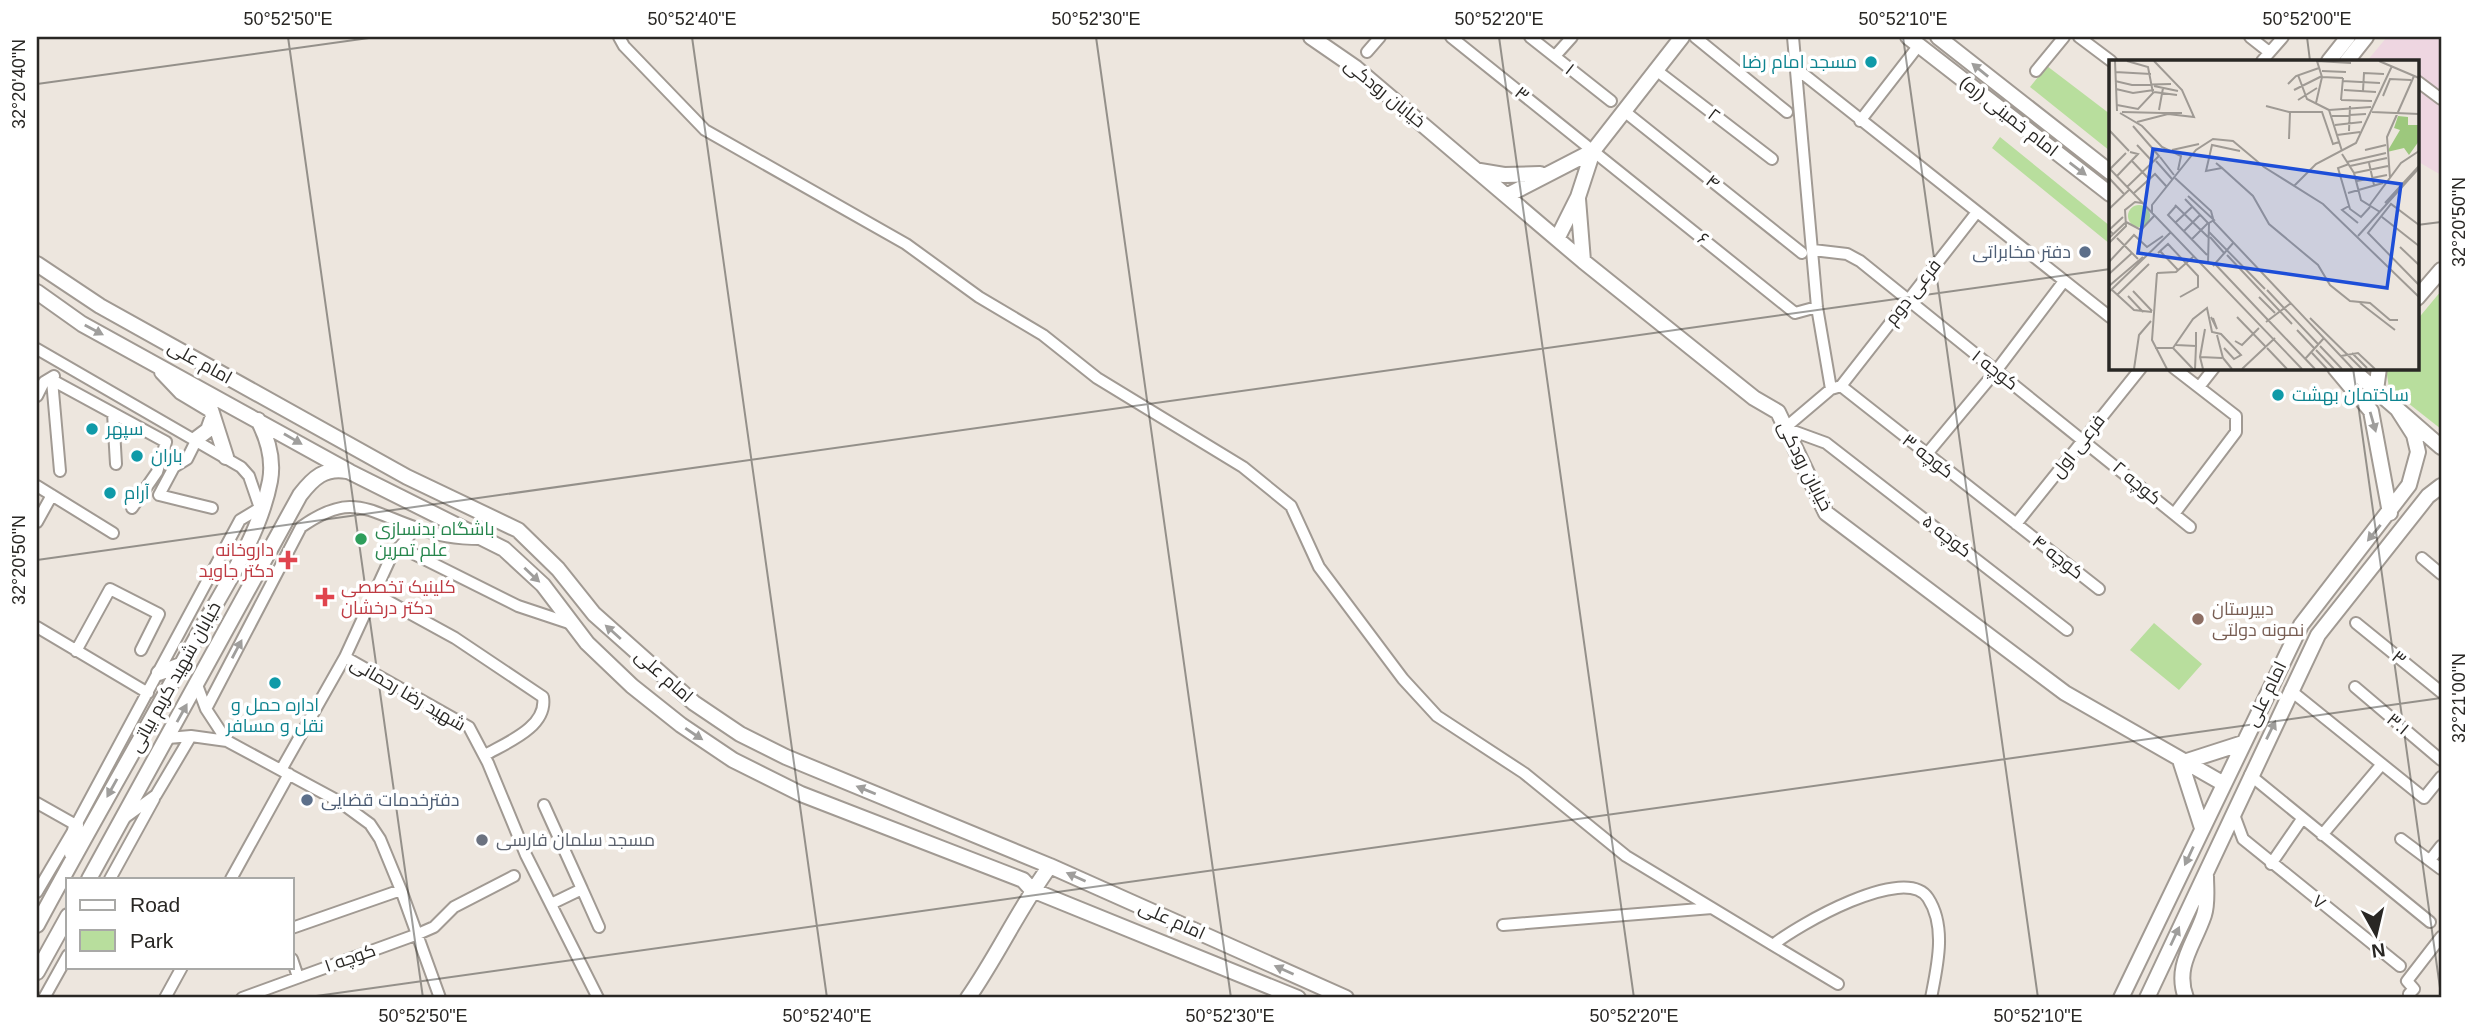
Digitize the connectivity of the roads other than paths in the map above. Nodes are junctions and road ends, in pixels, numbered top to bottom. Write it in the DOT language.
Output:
graph roads {
  1 [pos="619,37"];
  2 [pos="1311,37"];
  3 [pos="1380,37"];
  4 [pos="1451,37"];
  5 [pos="1530,37"];
  6 [pos="1572,37"];
  7 [pos="1682,37"];
  8 [pos="1695,37"];
  9 [pos="1793,37"];
  10 [pos="2064,37"];
  11 [pos="2079,37"];
  12 [pos="2250,37"];
  13 [pos="2283,37"];
  14 [pos="2348,37"];
  15 [pos="2366,37"];
  16 [pos="1941,38"];
  17 [pos="1913,41"];
  18 [pos="1367,52"];
  19 [pos="1555,56"];
  20 [pos="2266,57"];
  21 [pos="2110,60"];
  22 [pos="2330,60"];
  23 [pos="2348,60"];
  24 [pos="1797,69"];
  25 [pos="1656,71"];
  26 [pos="2036,71"];
  27 [pos="2418,82"];
  28 [pos="2441,99"];
  29 [pos="1611,101"];
  30 [pos="1624,111"];
  31 [pos="1787,112"];
  32 [pos="1860,121"];
  33 [pos="1593,151"];
  34 [pos="1772,159"];
  35 [pos="1478,170"];
  36 [pos="2109,171"];
  37 [pos="1548,174"];
  38 [pos="2109,193"];
  39 [pos="1508,195"];
  40 [pos="1578,197"];
  41 [pos="1977,212"];
  42 [pos="1558,237"];
  43 [pos="1808,252"];
  44 [pos="1583,261"];
  45 [pos="37,264"];
  46 [pos="2441,270"];
  47 [pos="2064,281"];
  48 [pos="37,292"];
  49 [pos="2418,297"];
  50 [pos="1906,300"];
  51 [pos="1817,307"];
  52 [pos="2109,316"];
  53 [pos="37,349"];
  54 [pos="152,361"];
  55 [pos="60,364"];
  56 [pos="2140,369"];
  57 [pos="2175,369"];
  58 [pos="2213,369"];
  59 [pos="2335,369"];
  60 [pos="2344,369"];
  61 [pos="2379,369"];
  62 [pos="1996,371"];
  63 [pos="52,380"];
  64 [pos="1836,387"];
  65 [pos="2199,387"];
  66 [pos="2376,390"];
  67 [pos="37,396"];
  68 [pos="2398,410"];
  69 [pos="113,413"];
  70 [pos="212,413"];
  71 [pos="258,418"];
  72 [pos="1785,428"];
  73 [pos="196,439"];
  74 [pos="2084,439"];
  75 [pos="2441,447"];
  76 [pos="1926,455"];
  77 [pos="226,457"];
  78 [pos="116,464"];
  79 [pos="60,471"];
  80 [pos="350,472"];
  81 [pos="2409,485"];
  82 [pos="37,486"];
  83 [pos="2441,486"];
  84 [pos="52,495"];
  85 [pos="2428,496"];
  86 [pos="132,508"];
  87 [pos="212,508"];
  88 [pos="260,508"];
  89 [pos="2390,513"];
  90 [pos="2174,514"];
  91 [pos="37,522"];
  92 [pos="2016,524"];
  93 [pos="2190,527"];
  94 [pos="416,528"];
  95 [pos="518,530"];
  96 [pos="113,533"];
  97 [pos="485,539"];
  98 [pos="401,547"];
  99 [pos="505,549"];
  100 [pos="2422,558"];
  101 [pos="2441,574"];
  102 [pos="2099,589"];
  103 [pos="223,590"];
  104 [pos="373,593"];
  105 [pos="242,602"];
  106 [pos="2357,623"];
  107 [pos="572,624"];
  108 [pos="37,628"];
  109 [pos="2067,630"];
  110 [pos="141,650"];
  111 [pos="76,651"];
  112 [pos="345,657"];
  113 [pos="183,664"];
  114 [pos="159,673"];
  115 [pos="197,685"];
  116 [pos="2355,687"];
  117 [pos="2290,690"];
  118 [pos="2441,692"];
  119 [pos="148,693"];
  120 [pos="206,709"];
  121 [pos="191,736"];
  122 [pos="168,738"];
  123 [pos="227,741"];
  124 [pos="2242,743"];
  125 [pos="485,755"];
  126 [pos="2441,760"];
  127 [pos="2181,763"];
  128 [pos="2382,764"];
  129 [pos="285,772"];
  130 [pos="2250,775"];
  131 [pos="2441,777"];
  132 [pos="2224,785"];
  133 [pos="156,795"];
  134 [pos="37,803"];
  135 [pos="544,804"];
  136 [pos="2233,811"];
  137 [pos="123,819"];
  138 [pos="2302,819"];
  139 [pos="76,826"];
  140 [pos="2202,828"];
  141 [pos="2322,835"];
  142 [pos="2401,839"];
  143 [pos="2441,846"];
  144 [pos="2430,860"];
  145 [pos="70,863"];
  146 [pos="2271,864"];
  147 [pos="1050,866"];
  148 [pos="2441,869"];
  149 [pos="2206,870"];
  150 [pos="514,876"];
  151 [pos="90,878"];
  152 [pos="111,878"];
  153 [pos="232,878"];
  154 [pos="582,889"];
  155 [pos="401,890"];
  156 [pos="1032,890"];
  157 [pos="37,892"];
  158 [pos="551,904"];
  159 [pos="1712,908"];
  160 [pos="66,919"];
  161 [pos="2430,922"];
  162 [pos="37,925"];
  163 [pos="1503,925"];
  164 [pos="294,927"];
  165 [pos="599,927"];
  166 [pos="418,934"];
  167 [pos="2441,937"];
  168 [pos="1773,945"];
  169 [pos="2430,951"];
  170 [pos="2441,958"];
  171 [pos="66,959"];
  172 [pos="294,965"];
  173 [pos="2400,966"];
  174 [pos="38,967"];
  175 [pos="181,968"];
  176 [pos="298,976"];
  177 [pos="1838,984"];
  178 [pos="270,994"];
  179 [pos="44,998"];
  180 [pos="164,998"];
  181 [pos="242,998"];
  182 [pos="440,998"];
  183 [pos="598,998"];
  184 [pos="968,998"];
  185 [pos="1298,998"];
  186 [pos="1346,998"];
  187 [pos="1931,998"];
  188 [pos="2121,998"];
  189 [pos="2147,998"];
  190 [pos="2186,998"];
  191 [pos="2412,998"];
  1 -- 159 [label="street"];
  2 -- 35 [label="main road, خیابان رودکی"];
  3 -- 18 [label="street"];
  4 -- 33 [label="street, ۳"];
  5 -- 19 [label="street, ۱"];
  6 -- 19 [label="street"];
  7 -- 25 [label="main road"];
  8 -- 31 [label="street"];
  9 -- 24 [label="street"];
  10 -- 26 [label="street"];
  11 -- 21 [label="street"];
  12 -- 20 [label="street"];
  13 -- 20 [label="street"];
  14 -- 22 [label="main road"];
  15 -- 23 [label="main road"];
  36 -- 16 [label="main road, امام خمینی (ره), one-way"];
  17 -- 32 [label="street"];
  17 -- 38 [label="main road, امام خمینی (ره), one-way"];
  19 -- 29 [label="street, ۱"];
  24 -- 32 [label="street"];
  24 -- 43 [label="street"];
  25 -- 30 [label="main road"];
  25 -- 34 [label="street, ۲"];
  27 -- 28 [label="street"];
  30 -- 33 [label="main road"];
  30 -- 43 [label="street, ۴"];
  32 -- 41 [label="street"];
  33 -- 37 [label="main road"];
  33 -- 40 [label="main road"];
  33 -- 51 [label="street, ۶"];
  35 -- 37 [label="main road"];
  35 -- 39 [label="main road, خیابان رودکی"];
  37 -- 39 [label="main road"];
  39 -- 42 [label="main road, خیابان رودکی"];
  40 -- 42 [label="main road"];
  40 -- 44 [label="main road"];
  41 -- 47 [label="street"];
  41 -- 50 [label="street, فرعی دوم"];
  42 -- 44 [label="main road, خیابان رودکی"];
  43 -- 50 [label="street"];
  43 -- 51 [label="street"];
  44 -- 72 [label="main road, خیابان رودکی"];
  45 -- 95 [label="main road, امام علی"];
  46 -- 49 [label="main road"];
  47 -- 52 [label="street"];
  47 -- 62 [label="street"];
  48 -- 54 [label="main road, امام علی, one-way"];
  50 -- 62 [label="street, کوچه ۱"];
  50 -- 64 [label="street, فرعی دوم"];
  51 -- 64 [label="street"];
  53 -- 55 [label="street"];
  54 -- 70 [label="main road"];
  54 -- 71 [label="main road, امام علی"];
  55 -- 63 [label="street"];
  55 -- 73 [label="street"];
  56 -- 74 [label="street, فرعی اول"];
  57 -- 65 [label="street"];
  58 -- 65 [label="street"];
  59 -- 89 [label="main road, one-way"];
  60 -- 66 [label="main road"];
  61 -- 66 [label="main road"];
  62 -- 74 [label="street, کوچه ۱"];
  62 -- 76 [label="street"];
  63 -- 67 [label="street"];
  63 -- 69 [label="street"];
  63 -- 79 [label="street"];
  64 -- 72 [label="street"];
  64 -- 76 [label="street, کوچه ۳"];
  65 -- 90 [label="street"];
  66 -- 68 [label="main road"];
  68 -- 75 [label="main road"];
  68 -- 81 [label="main road, امام علی"];
  69 -- 78 [label="street"];
  69 -- 86 [label="street"];
  70 -- 73 [label="main road"];
  70 -- 77 [label="main road"];
  71 -- 80 [label="main road, امام علی, one-way"];
  71 -- 88 [label="main road, خیابان شهید کریم بیاتی"];
  72 -- 109 [label="street, کوچه ۵"];
  72 -- 127 [label="main road, خیابان رودکی"];
  73 -- 77 [label="street"];
  73 -- 87 [label="street"];
  74 -- 90 [label="street, کوچه ۲"];
  74 -- 92 [label="street, فرعی اول"];
  76 -- 92 [label="street, کوچه ۳"];
  77 -- 88 [label="street"];
  80 -- 97 [label="main road, امام علی"];
  80 -- 105 [label="main road, خیابان شهید کریم بیاتی"];
  81 -- 85 [label="main road"];
  81 -- 89 [label="main road, امام علی"];
  82 -- 84 [label="street"];
  83 -- 85 [label="main road, امام علی"];
  84 -- 91 [label="street"];
  84 -- 96 [label="street"];
  85 -- 117 [label="main road, امام علی"];
  88 -- 103 [label="main road, خیابان شهید کریم بیاتی"];
  88 -- 114 [label="street"];
  89 -- 124 [label="main road, امام علی, one-way"];
  90 -- 93 [label="street, کوچه ۲"];
  92 -- 102 [label="street, کوچه ۴"];
  94 -- 97 [label="street"];
  94 -- 98 [label="street"];
  120 -- 94 [label="street, one-way"];
  95 -- 99 [label="main road"];
  147 -- 95 [label="main road, امام علی, one-way"];
  97 -- 99 [label="main road, امام علی"];
  98 -- 104 [label="street"];
  98 -- 107 [label="street"];
  99 -- 107 [label="main road, امام علی, one-way"];
  100 -- 101 [label="street"];
  103 -- 105 [label="main road"];
  103 -- 113 [label="main road, خیابان شهید کریم بیاتی"];
  104 -- 112 [label="street"];
  104 -- 125 [label="street"];
  105 -- 115 [label="main road, خیابان شهید کریم بیاتی"];
  106 -- 118 [label="street, ۳"];
  107 -- 156 [label="main road, امام علی, one-way"];
  108 -- 111 [label="street"];
  110 -- 111 [label="street"];
  111 -- 119 [label="street"];
  112 -- 125 [label="street, شهید رضا رحمانی"];
  112 -- 129 [label="street, شهید رضا رحمانی"];
  113 -- 114 [label="main road"];
  113 -- 145 [label="main road, خیابان شهید کریم بیاتی, one-way"];
  114 -- 119 [label="street"];
  115 -- 120 [label="street"];
  122 -- 115 [label="main road, خیابان شهید کریم بیاتی, one-way"];
  116 -- 126 [label="street, ۳.۱"];
  117 -- 128 [label="street"];
  130 -- 117 [label="main road, امام علی, one-way"];
  119 -- 139 [label="street"];
  120 -- 123 [label="street"];
  121 -- 122 [label="street"];
  121 -- 123 [label="street"];
  121 -- 133 [label="street"];
  122 -- 137 [label="main road, خیابان شهید کریم بیاتی"];
  123 -- 129 [label="street"];
  124 -- 127 [label="main road"];
  124 -- 132 [label="main road, امام علی"];
  125 -- 158 [label="street, شهید رضا رحمانی"];
  127 -- 132 [label="main road, خیابان رودکی"];
  127 -- 140 [label="main road"];
  128 -- 131 [label="street"];
  128 -- 141 [label="street"];
  129 -- 153 [label="street, شهید رضا رحمانی"];
  129 -- 155 [label="street"];
  130 -- 136 [label="main road, امام علی"];
  130 -- 138 [label="street"];
  132 -- 140 [label="main road, امام علی"];
  133 -- 137 [label="street"];
  133 -- 152 [label="street"];
  134 -- 139 [label="street"];
  135 -- 154 [label="street"];
  136 -- 146 [label="street, ۷"];
  136 -- 149 [label="main road, امام علی"];
  137 -- 151 [label="main road, خیابان شهید کریم بیاتی"];
  138 -- 141 [label="street"];
  138 -- 146 [label="street"];
  139 -- 145 [label="main road"];
  139 -- 157 [label="street"];
  140 -- 188 [label="main road, امام علی, one-way"];
  141 -- 161 [label="street"];
  142 -- 144 [label="street"];
  143 -- 144 [label="street"];
  144 -- 148 [label="street"];
  145 -- 162 [label="main road, خیابان شهید کریم بیاتی"];
  146 -- 173 [label="street, ۷"];
  147 -- 156 [label="main road"];
  186 -- 147 [label="main road, امام علی, one-way"];
  189 -- 149 [label="main road, امام علی, one-way"];
  149 -- 190 [label="main road"];
  150 -- 166 [label="street, کوچه ۱"];
  154 -- 158 [label="street"];
  154 -- 165 [label="street"];
  155 -- 164 [label="street"];
  155 -- 166 [label="street"];
  156 -- 184 [label="main road"];
  156 -- 185 [label="main road, امام علی"];
  158 -- 183 [label="street, شهید رضا رحمانی"];
  159 -- 163 [label="street"];
  159 -- 168 [label="street"];
  160 -- 174 [label="main road"];
  166 -- 176 [label="street, کوچه ۱"];
  166 -- 182 [label="street"];
  167 -- 169 [label="street"];
  168 -- 177 [label="street"];
  168 -- 187 [label="street"];
  169 -- 170 [label="street"];
  169 -- 191 [label="street"];
  171 -- 179 [label="street"];
  172 -- 176 [label="street"];
  175 -- 180 [label="street"];
  176 -- 178 [label="street, کوچه ۱"];
  178 -- 181 [label="street, کوچه ۱"];
}
